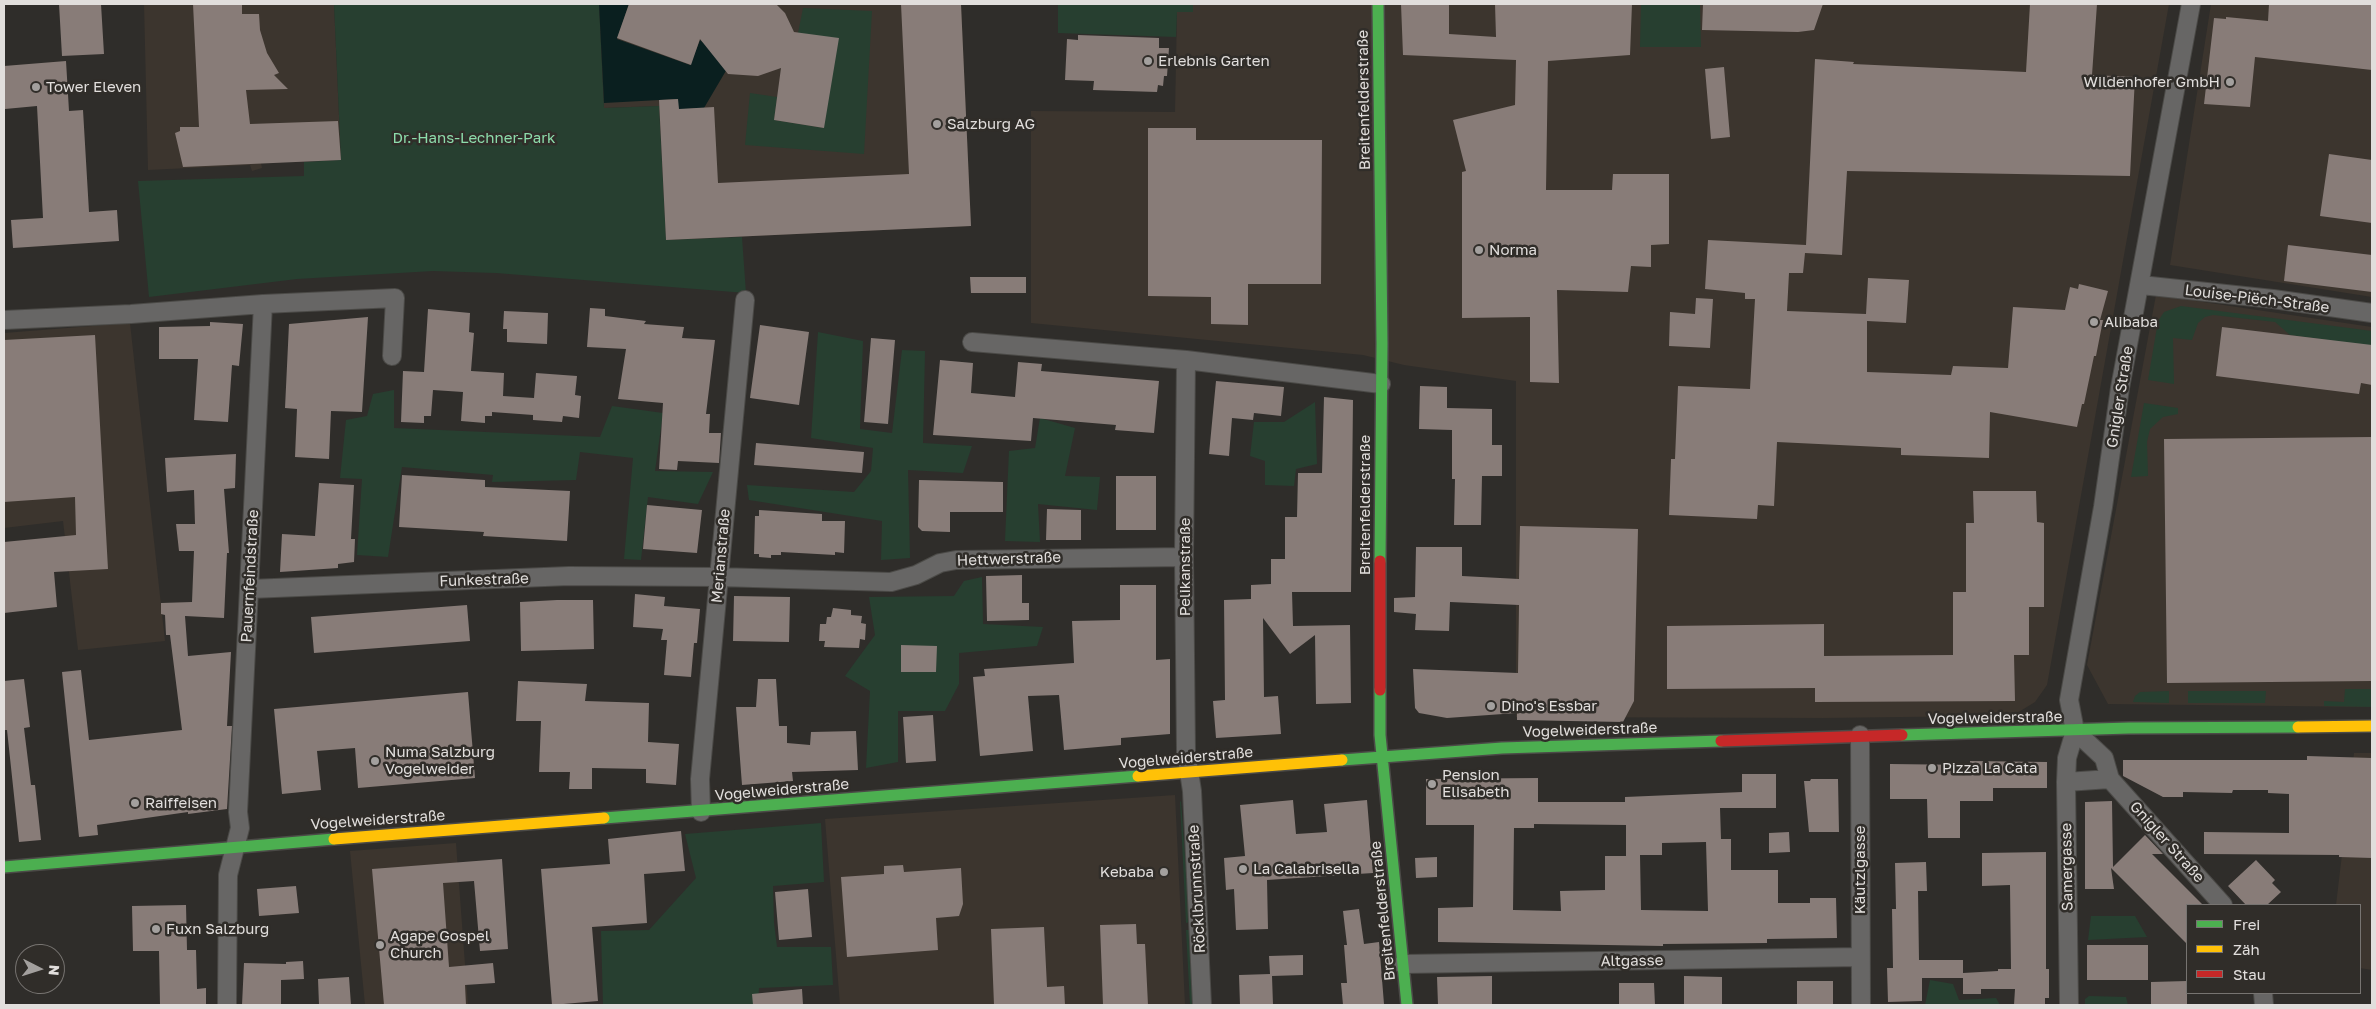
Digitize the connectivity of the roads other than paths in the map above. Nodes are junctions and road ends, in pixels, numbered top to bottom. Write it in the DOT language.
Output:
graph roads {
  1 [pos="1378,4"];
  2 [pos="2191,4"];
  3 [pos="2141,286"];
  4 [pos="745,300"];
  5 [pos="263,304"];
  6 [pos="2372,313"];
  7 [pos="4,320"];
  8 [pos="972,342"];
  9 [pos="392,356"];
  10 [pos="1186,360"];
  11 [pos="1381,384"];
  12 [pos="1184,557"];
  13 [pos="719,576"];
  14 [pos="250,589"];
  15 [pos="2372,726"];
  16 [pos="2076,731"];
  17 [pos="1860,735"];
  18 [pos="1382,757"];
  19 [pos="1190,773"];
  20 [pos="2110,779"];
  21 [pos="2066,782"];
  22 [pos="701,812"];
  23 [pos="236,848"];
  24 [pos="4,867"];
  25 [pos="2222,904"];
  26 [pos="1860,957"];
  27 [pos="1403,964"];
  28 [pos="227,1005"];
  29 [pos="1202,1005"];
  30 [pos="1407,1005"];
  31 [pos="1861,1005"];
  32 [pos="2069,1005"];
  1 -- 11 [label="main road, Breitenfelderstraße"];
  2 -- 3 [label="street, Gnigler Straße"];
  3 -- 6 [label="street, Louise-Piëch-Straße"];
  3 -- 16 [label="street, Gnigler Straße"];
  4 -- 13 [label="street, Merianstraße"];
  5 -- 7 [label="street"];
  5 -- 9 [label="street"];
  5 -- 14 [label="street, Pauernfeindstraße"];
  8 -- 10 [label="street"];
  10 -- 11 [label="street"];
  10 -- 12 [label="street, Pelikanstraße"];
  11 -- 18 [label="main road, Breitenfelderstraße"];
  12 -- 13 [label="street, Hettwerstraße"];
  12 -- 19 [label="street, Pelikanstraße"];
  13 -- 14 [label="street, Funkestraße"];
  13 -- 22 [label="street, Merianstraße"];
  14 -- 23 [label="street, Pauernfeindstraße"];
  15 -- 16 [label="main road, Vogelweiderstraße"];
  16 -- 17 [label="main road, Vogelweiderstraße"];
  16 -- 20 [label="street, Gnigler Straße"];
  16 -- 21 [label="street, Samergasse"];
  17 -- 18 [label="main road, Vogelweiderstraße"];
  17 -- 26 [label="street, Käutzlgasse"];
  18 -- 19 [label="main road, Vogelweiderstraße"];
  18 -- 27 [label="main road, Breitenfelderstraße"];
  19 -- 22 [label="main road, Vogelweiderstraße"];
  19 -- 29 [label="street, Röcklbrunnstraße"];
  20 -- 21 [label="street"];
  20 -- 25 [label="street, Gnigler Straße"];
  21 -- 32 [label="street, Samergasse"];
  22 -- 23 [label="main road, Vogelweiderstraße"];
  23 -- 24 [label="main road, Vogelweiderstraße"];
  23 -- 28 [label="street, Pauernfeindstraße"];
  26 -- 27 [label="street, Altgasse"];
  26 -- 31 [label="street, Käutzlgasse"];
  27 -- 30 [label="main road, Breitenfelderstraße"];
}
